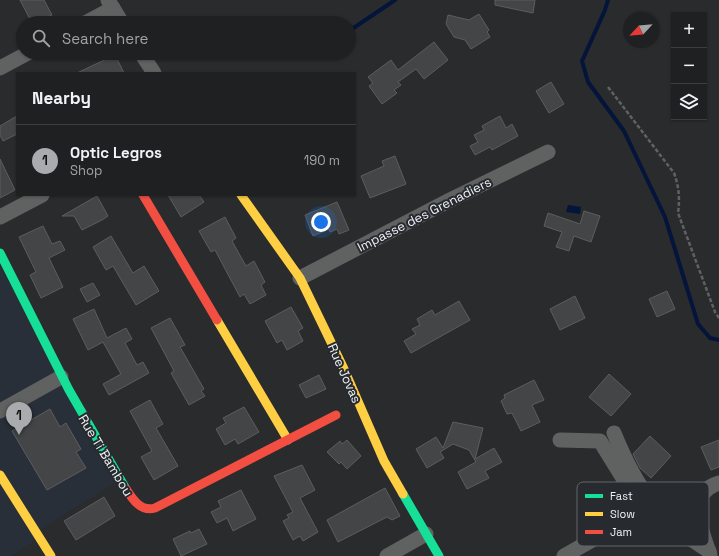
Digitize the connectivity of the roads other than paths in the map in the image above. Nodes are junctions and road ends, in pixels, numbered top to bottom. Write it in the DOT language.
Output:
graph roads {
  1 [pos="111,4"];
  2 [pos="95,16"];
  3 [pos="118,16"];
  4 [pos="16,59"];
  5 [pos="146,60"];
  6 [pos="0,68"];
  7 [pos="153,72"];
  8 [pos="548,152"];
  9 [pos="40,196"];
  10 [pos="144,196"];
  11 [pos="242,196"];
  12 [pos="0,217"];
  13 [pos="0,253"];
  14 [pos="300,278"];
  15 [pos="59,373"];
  16 [pos="0,399"];
  17 [pos="0,411"];
  18 [pos="336,415"];
  19 [pos="614,433"];
  20 [pos="288,440"];
  21 [pos="560,440"];
  22 [pos="0,475"];
  23 [pos="625,482"];
  24 [pos="639,482"];
  25 [pos="719,482"];
  26 [pos="709,488"];
  27 [pos="426,534"];
  28 [pos="582,546"];
  29 [pos="698,546"];
  30 [pos="710,554"];
  31 [pos="51,556"];
  32 [pos="388,556"];
  33 [pos="439,556"];
  34 [pos="564,556"];
  1 -- 2 [label="street"];
  1 -- 3 [label="street"];
  4 -- 6 [label="street"];
  5 -- 7 [label="street"];
  8 -- 14 [label="street, Impasse des Grenadiers"];
  9 -- 12 [label="street"];
  10 -- 20 [label="street"];
  11 -- 14 [label="street, Rue Jovas"];
  13 -- 15 [label="street, Rue Ti Bambou"];
  14 -- 27 [label="street, Rue Jovas"];
  15 -- 16 [label="street"];
  15 -- 17 [label="street"];
  15 -- 20 [label="street, Rue Ti Bambou"];
  18 -- 20 [label="street, Rue Ti Bambou"];
  19 -- 24 [label="street"];
  21 -- 23 [label="street"];
  22 -- 31 [label="street"];
  25 -- 26 [label="street"];
  27 -- 32 [label="street"];
  27 -- 33 [label="street, Rue Jovas"];
  28 -- 34 [label="street"];
  29 -- 30 [label="street"];
}
